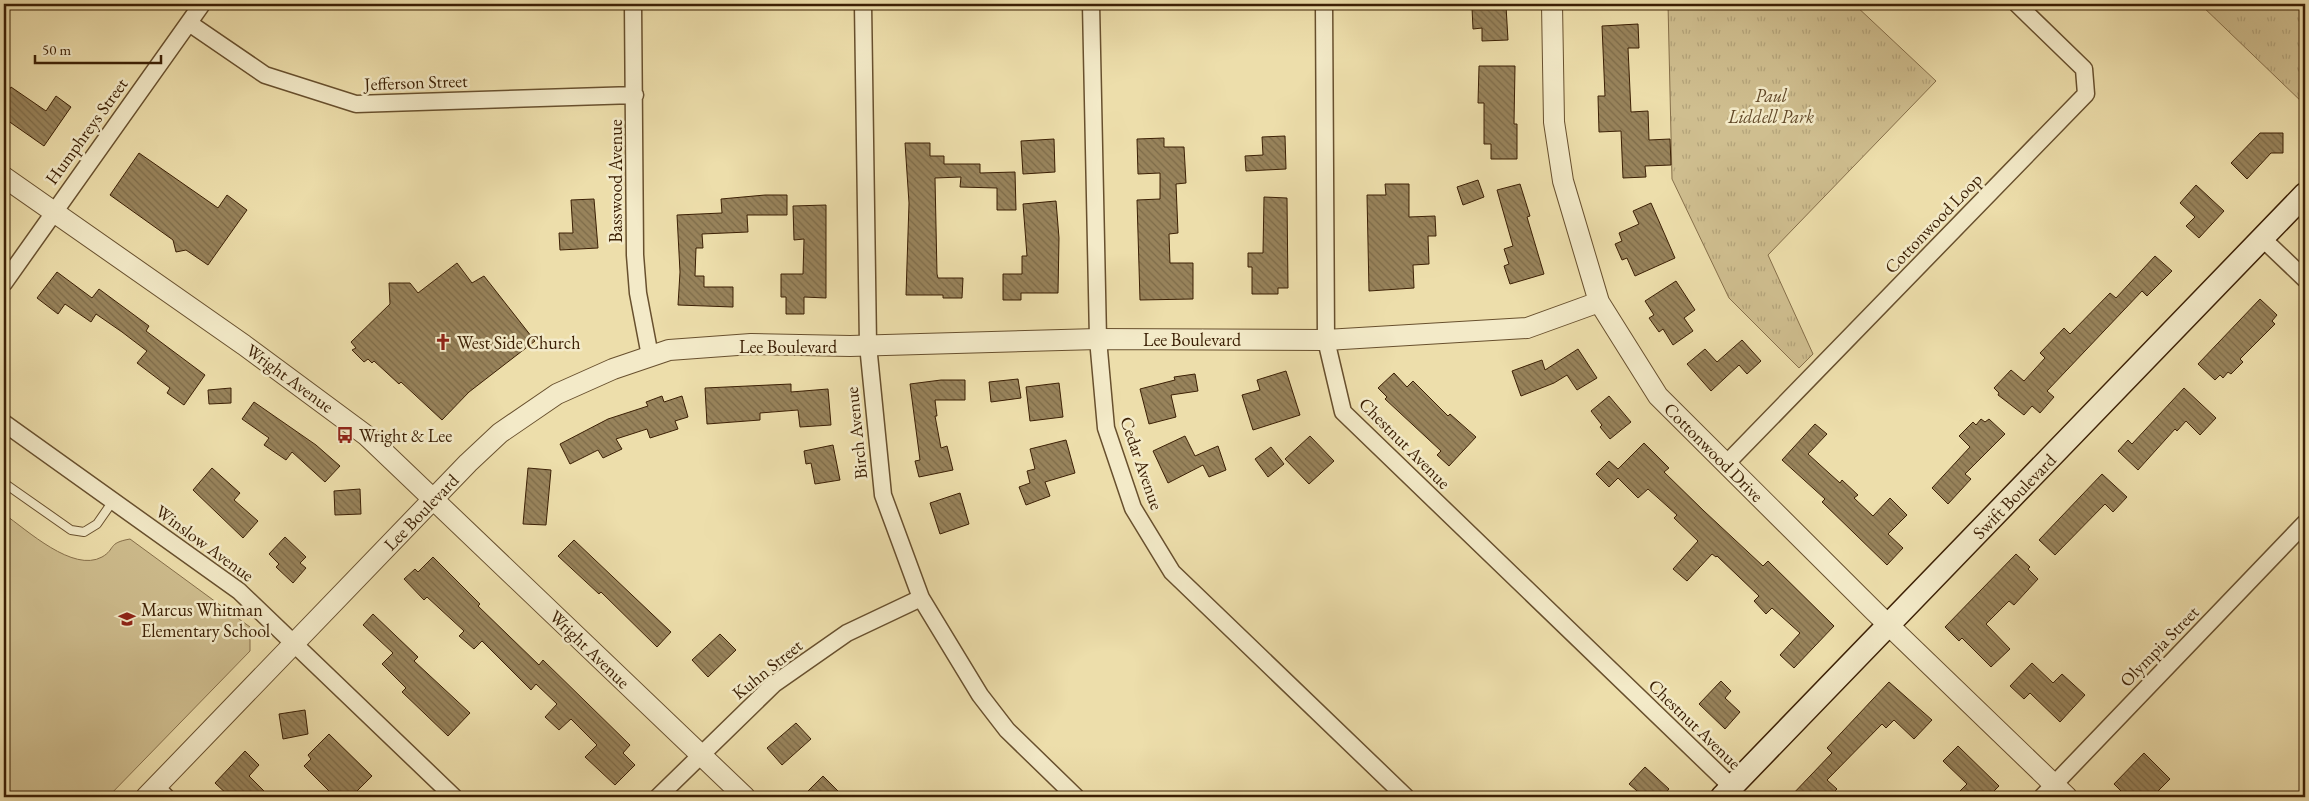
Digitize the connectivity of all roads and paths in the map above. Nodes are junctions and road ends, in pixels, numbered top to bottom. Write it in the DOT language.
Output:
graph roads {
  1 [pos="202,4"];
  2 [pos="633,4"];
  3 [pos="863,4"];
  4 [pos="1092,4"];
  5 [pos="1324,4"];
  6 [pos="1552,4"];
  7 [pos="2017,4"];
  8 [pos="189,22"];
  9 [pos="634,95"];
  10 [pos="4,177"];
  11 [pos="2305,194"];
  12 [pos="53,211"];
  13 [pos="2263,239"];
  14 [pos="2305,279"];
  15 [pos="4,282"];
  16 [pos="1599,302"];
  17 [pos="1098,339"];
  18 [pos="1326,340"];
  19 [pos="868,345"];
  20 [pos="650,356"];
  21 [pos="4,423"];
  22 [pos="1726,464"];
  23 [pos="4,483"];
  24 [pos="434,499"];
  25 [pos="113,501"];
  26 [pos="2305,524"];
  27 [pos="921,598"];
  28 [pos="1889,625"];
  29 [pos="294,644"];
  30 [pos="701,754"];
  31 [pos="1727,792"];
  32 [pos="2054,793"];
  33 [pos="156,794"];
  34 [pos="454,797"];
  35 [pos="658,797"];
  36 [pos="745,797"];
  37 [pos="1076,797"];
  38 [pos="1406,797"];
  1 -- 8 [label="street, Humphreys Street"];
  2 -- 9 [label="street, Basswood Avenue"];
  3 -- 19 [label="street, Birch Avenue"];
  4 -- 17 [label="street, Cedar Avenue"];
  5 -- 18 [label="street, Chestnut Avenue"];
  6 -- 16 [label="street, Cottonwood Drive"];
  7 -- 22 [label="street, Cottonwood Loop"];
  8 -- 9 [label="street, Jefferson Street"];
  8 -- 12 [label="street, Humphreys Street"];
  9 -- 20 [label="street, Basswood Avenue"];
  10 -- 12 [label="street, Wright Avenue"];
  11 -- 13 [label="main road, Swift Boulevard"];
  12 -- 15 [label="street, Humphreys Street"];
  12 -- 24 [label="street, Wright Avenue"];
  13 -- 14 [label="street"];
  13 -- 28 [label="main road, Swift Boulevard"];
  16 -- 18 [label="street, Lee Boulevard"];
  16 -- 22 [label="street, Cottonwood Drive"];
  17 -- 18 [label="street, Lee Boulevard"];
  17 -- 19 [label="street, Lee Boulevard"];
  17 -- 38 [label="street, Cedar Avenue"];
  18 -- 31 [label="street, Chestnut Avenue"];
  19 -- 20 [label="street, Lee Boulevard"];
  19 -- 27 [label="street, Birch Avenue"];
  20 -- 24 [label="street, Lee Boulevard"];
  21 -- 25 [label="street, Winslow Avenue"];
  22 -- 28 [label="street, Cottonwood Drive"];
  23 -- 25 [label="lane"];
  24 -- 29 [label="street, Lee Boulevard"];
  24 -- 30 [label="street, Wright Avenue"];
  25 -- 29 [label="street, Winslow Avenue"];
  26 -- 32 [label="street, Olympia Street"];
  27 -- 30 [label="street, Kuhn Street"];
  27 -- 37 [label="street, Birch Avenue"];
  28 -- 31 [label="main road, Swift Boulevard"];
  28 -- 32 [label="street, Cottonwood Drive"];
  29 -- 33 [label="street, Lee Boulevard"];
  29 -- 34 [label="street, Winslow Avenue"];
  30 -- 35 [label="street, Kuhn Street"];
  30 -- 36 [label="street, Wright Avenue"];
}
